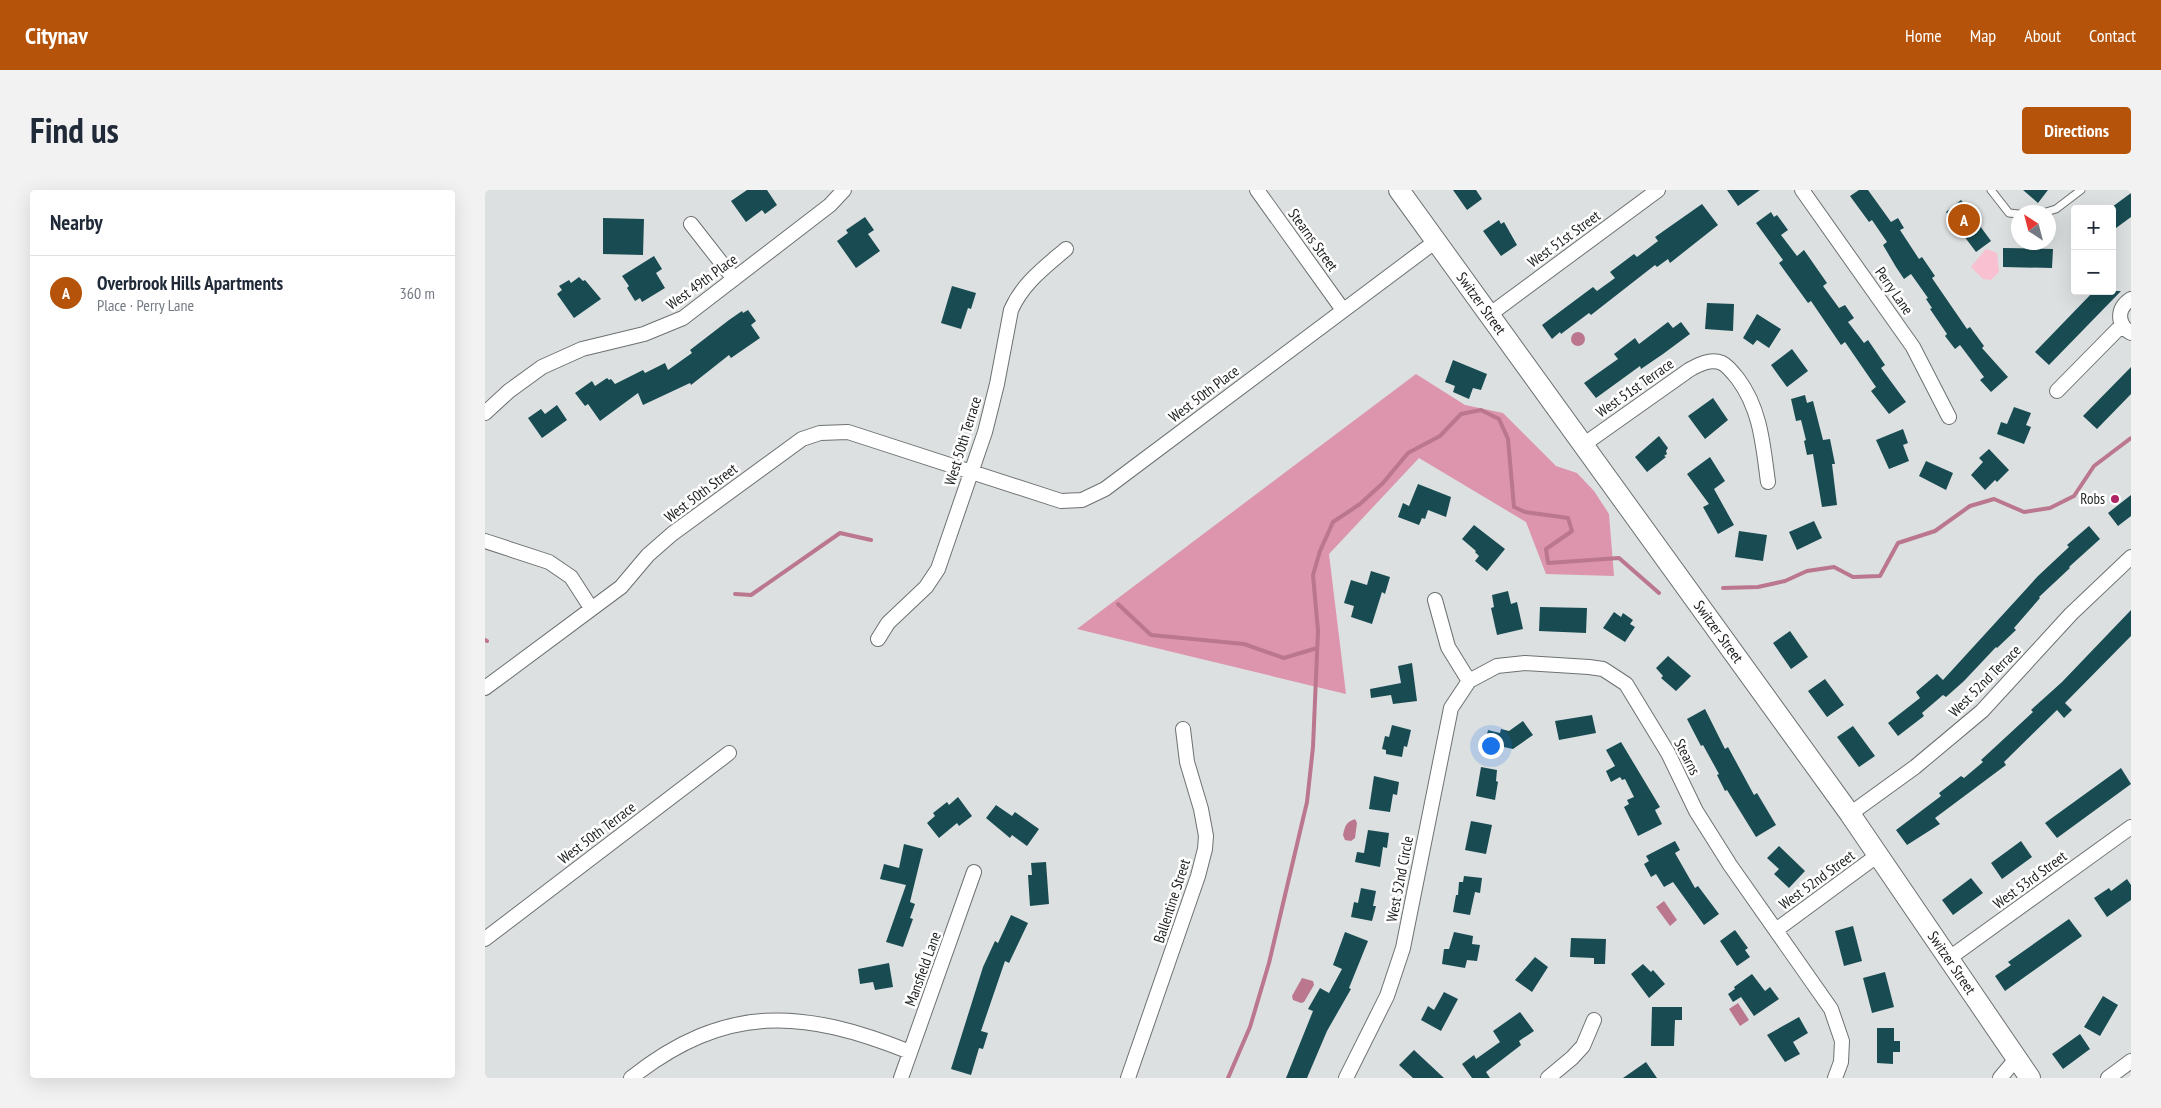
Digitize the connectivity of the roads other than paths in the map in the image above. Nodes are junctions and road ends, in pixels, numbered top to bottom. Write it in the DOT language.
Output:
graph roads {
  1 [pos="845,190"];
  2 [pos="1257,190"];
  3 [pos="1399,190"];
  4 [pos="1658,190"];
  5 [pos="1802,190"];
  6 [pos="1991,190"];
  7 [pos="2078,191"];
  8 [pos="2056,209"];
  9 [pos="2011,213"];
  10 [pos="691,224"];
  11 [pos="1436,241"];
  12 [pos="1066,249"];
  13 [pos="734,279"];
  14 [pos="2131,299"];
  15 [pos="1343,310"];
  16 [pos="1489,314"];
  17 [pos="2127,329"];
  18 [pos="2057,391"];
  19 [pos="485,413"];
  20 [pos="1949,417"];
  21 [pos="1583,445"];
  22 [pos="972,472"];
  23 [pos="1768,482"];
  24 [pos="485,541"];
  25 [pos="2131,558"];
  26 [pos="1435,600"];
  27 [pos="591,608"];
  28 [pos="878,639"];
  29 [pos="1469,681"];
  30 [pos="485,688"];
  31 [pos="1183,729"];
  32 [pos="729,753"];
  33 [pos="1849,814"];
  34 [pos="2131,827"];
  35 [pos="1878,855"];
  36 [pos="974,872"];
  37 [pos="1776,930"];
  38 [pos="485,938"];
  39 [pos="1948,959"];
  40 [pos="1593,1020"];
  41 [pos="910,1052"];
  42 [pos="2016,1059"];
  43 [pos="2131,1061"];
  44 [pos="631,1078"];
  45 [pos="901,1078"];
  46 [pos="1128,1078"];
  47 [pos="1346,1078"];
  48 [pos="1548,1078"];
  49 [pos="1835,1078"];
  50 [pos="2000,1078"];
  51 [pos="2030,1078"];
  52 [pos="2108,1078"];
  1 -- 13 [label="street, West 49th Place"];
  2 -- 15 [label="street, Stearns Street"];
  3 -- 11 [label="street, Switzer Street"];
  4 -- 16 [label="street, West 51st Street"];
  5 -- 20 [label="street, Perry Lane"];
  6 -- 9 [label="lane"];
  7 -- 8 [label="lane"];
  10 -- 13 [label="street"];
  11 -- 15 [label="street, West 50th Place"];
  11 -- 16 [label="street, Switzer Street"];
  12 -- 22 [label="street, West 50th Terrace"];
  13 -- 19 [label="street, West 49th Place"];
  14 -- 17 [label="street"];
  15 -- 22 [label="street, West 50th Place"];
  16 -- 21 [label="street, Switzer Street"];
  17 -- 18 [label="street"];
  21 -- 23 [label="street, West 51st Terrace"];
  21 -- 33 [label="street, Switzer Street"];
  22 -- 27 [label="street, West 50th Street"];
  22 -- 28 [label="street, West 50th Terrace"];
  24 -- 27 [label="street"];
  25 -- 33 [label="street, West 52nd Terrace"];
  26 -- 29 [label="street"];
  27 -- 30 [label="street, West 50th Street"];
  29 -- 37 [label="street, Stearns"];
  29 -- 47 [label="street, West 52nd Circle"];
  31 -- 46 [label="street, Ballentine Street"];
  32 -- 38 [label="street, West 50th Terrace"];
  33 -- 35 [label="street, Switzer Street"];
  34 -- 39 [label="street, West 53rd Street"];
  35 -- 37 [label="street, West 52nd Street"];
  35 -- 39 [label="street, Switzer Street"];
  36 -- 41 [label="street, Mansfield Lane"];
  37 -- 49 [label="street, Stearns"];
  39 -- 42 [label="street, Switzer Street"];
  40 -- 48 [label="street"];
  41 -- 44 [label="street"];
  41 -- 45 [label="street, Mansfield Lane"];
  42 -- 50 [label="street"];
  42 -- 51 [label="street, Switzer Street"];
  43 -- 52 [label="street"];
}
